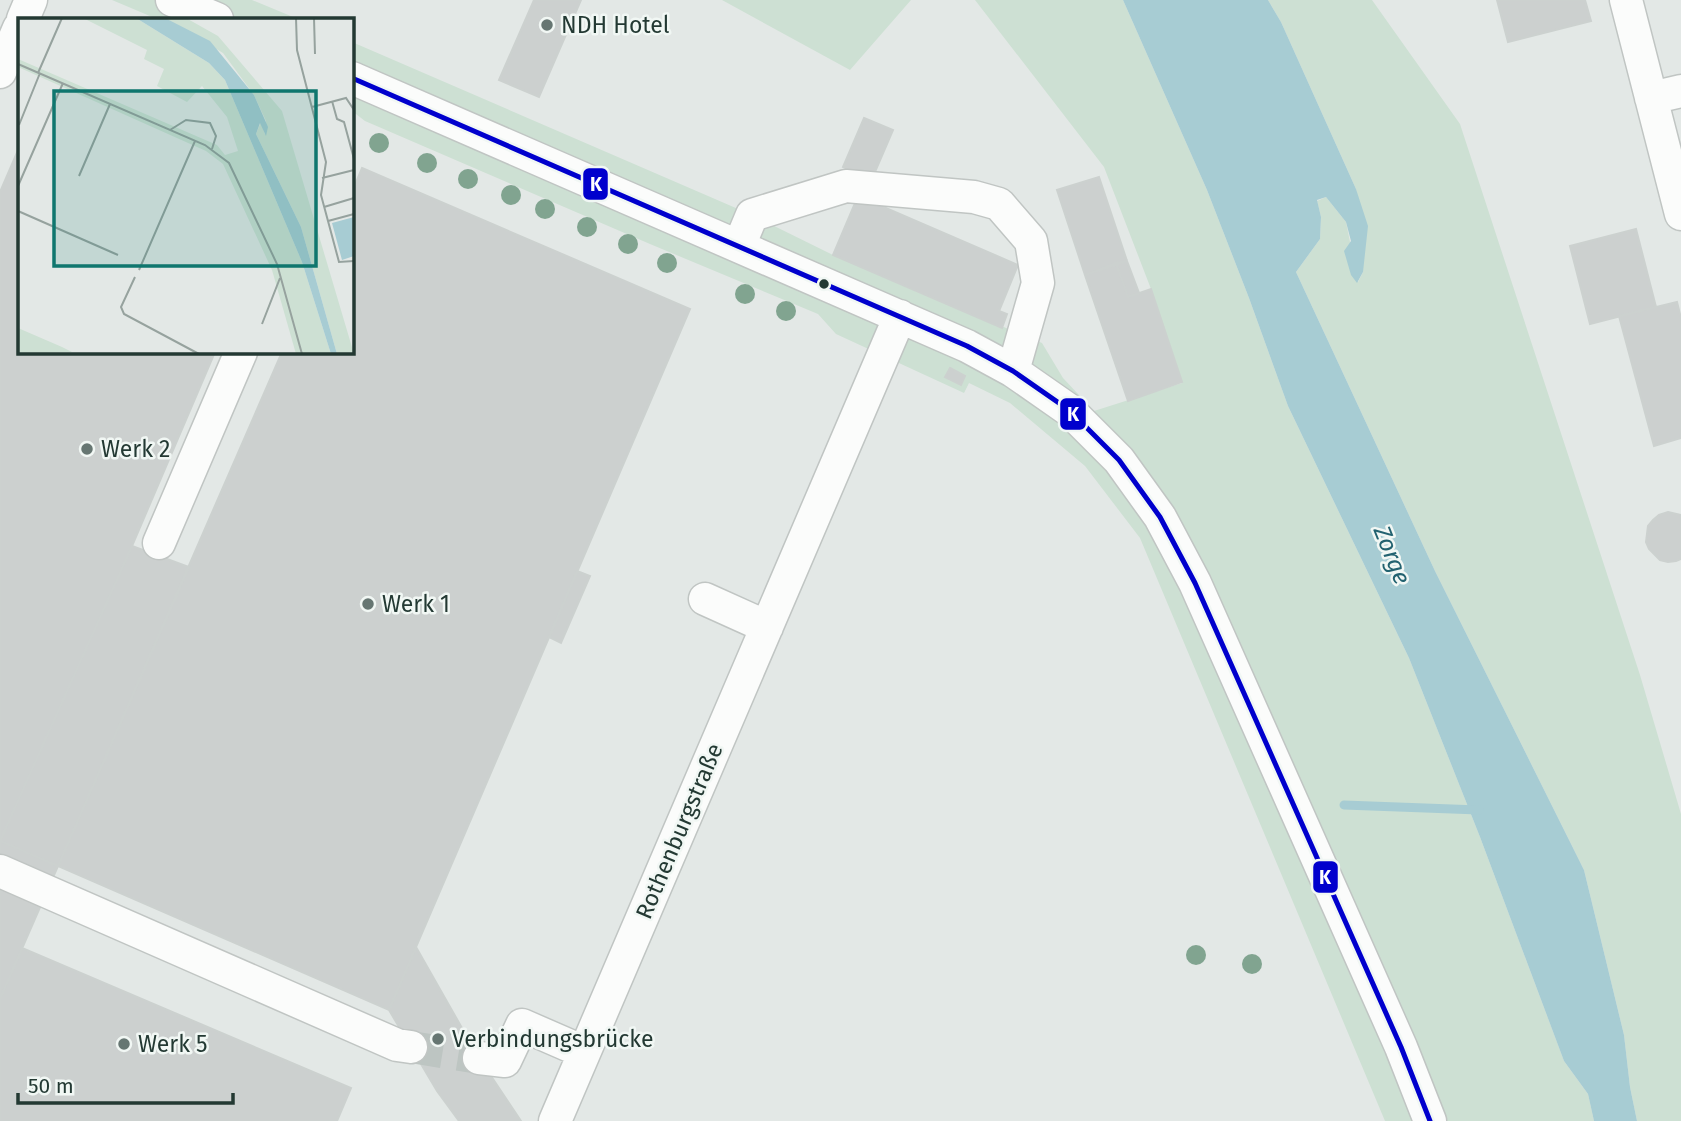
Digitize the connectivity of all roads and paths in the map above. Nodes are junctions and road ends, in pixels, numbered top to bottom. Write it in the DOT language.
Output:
graph roads {
  1 [pos="32,0"];
  2 [pos="172,0"];
  3 [pos="1626,0"];
  4 [pos="23,18"];
  5 [pos="214,18"];
  6 [pos="18,30"];
  7 [pos="0,72"];
  8 [pos="354,82"];
  9 [pos="1659,88"];
  10 [pos="1681,214"];
  11 [pos="739,246"];
  12 [pos="900,316"];
  13 [pos="240,354"];
  14 [pos="1013,371"];
  15 [pos="159,543"];
  16 [pos="705,599"];
  17 [pos="767,627"];
  18 [pos="0,871"];
  19 [pos="411,1046"];
  20 [pos="584,1052"];
  21 [pos="479,1058"];
  22 [pos="556,1118"];
  23 [pos="1430,1121"];
  1 -- 4 [label="street"];
  2 -- 5 [label="street"];
  3 -- 9 [label="street"];
  6 -- 7 [label="street"];
  8 -- 11 [label="street"];
  9 -- 10 [label="street"];
  11 -- 12 [label="street"];
  11 -- 14 [label="street"];
  12 -- 14 [label="street"];
  12 -- 17 [label="street, Rothenburgstraße"];
  13 -- 15 [label="street"];
  14 -- 23 [label="street"];
  16 -- 17 [label="street"];
  17 -- 20 [label="street, Rothenburgstraße"];
  18 -- 19 [label="street"];
  20 -- 21 [label="street"];
  20 -- 22 [label="street, Rothenburgstraße"];
}
